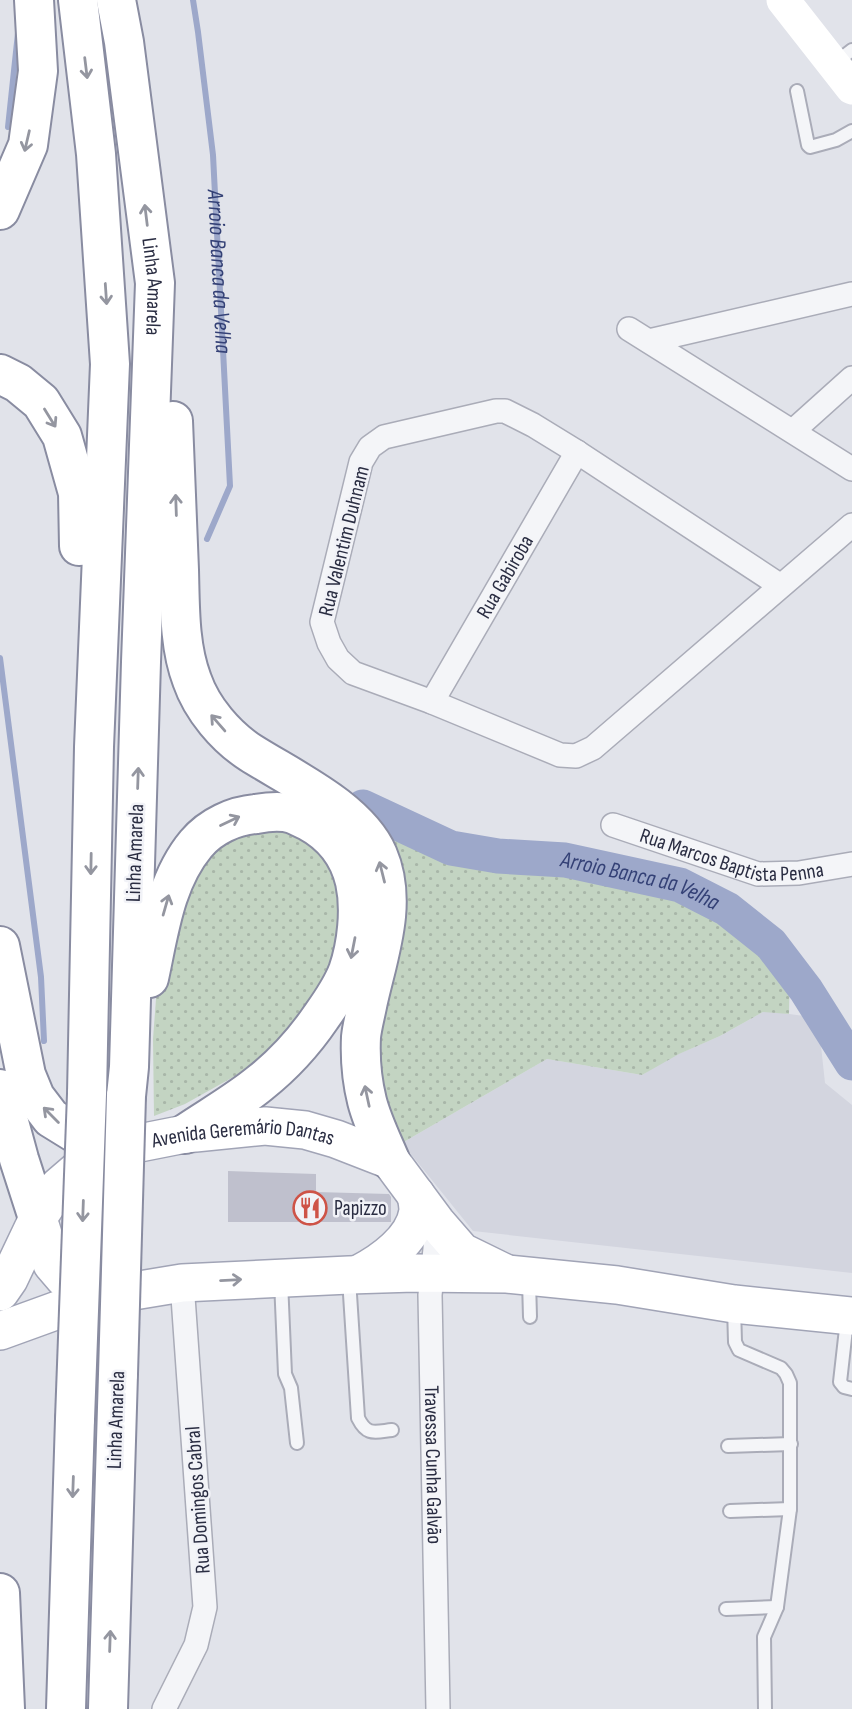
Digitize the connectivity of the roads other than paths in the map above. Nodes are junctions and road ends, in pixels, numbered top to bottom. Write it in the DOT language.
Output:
graph roads {
  1 [pos="34,0"];
  2 [pos="78,0"];
  3 [pos="116,0"];
  4 [pos="783,0"];
  5 [pos="846,67"];
  6 [pos="797,91"];
  7 [pos="852,131"];
  8 [pos="0,210"];
  9 [pos="155,283"];
  10 [pos="852,294"];
  11 [pos="0,374"];
  12 [pos="852,379"];
  13 [pos="793,430"];
  14 [pos="577,452"];
  15 [pos="852,469"];
  16 [pos="852,525"];
  17 [pos="781,586"];
  18 [pos="432,702"];
  19 [pos="94,747"];
  20 [pos="613,825"];
  21 [pos="852,864"];
  22 [pos="0,946"];
  23 [pos="127,1082"];
  24 [pos="0,1089"];
  25 [pos="186,1134"];
  26 [pos="109,1149"];
  27 [pos="390,1160"];
  28 [pos="426,1209"];
  29 [pos="38,1218"];
  30 [pos="433,1273"];
  31 [pos="354,1275"];
  32 [pos="518,1276"];
  33 [pos="281,1278"];
  34 [pos="182,1283"];
  35 [pos="0,1292"];
  36 [pos="91,1298"];
  37 [pos="734,1304"];
  38 [pos="850,1316"];
  39 [pos="530,1317"];
  40 [pos="0,1331"];
  41 [pos="852,1389"];
  42 [pos="392,1430"];
  43 [pos="297,1443"];
  44 [pos="791,1444"];
  45 [pos="728,1446"];
  46 [pos="790,1509"];
  47 [pos="730,1511"];
  48 [pos="0,1592"];
  49 [pos="777,1607"];
  50 [pos="726,1609"];
  51 [pos="5,1709"];
  52 [pos="66,1709"];
  53 [pos="108,1709"];
  54 [pos="164,1709"];
  55 [pos="438,1709"];
  56 [pos="765,1709"];
  1 -- 8 [label="highway, one-way"];
  2 -- 19 [label="highway, Linha Amarela, one-way"];
  9 -- 3 [label="highway, Linha Amarela, one-way"];
  4 -- 5 [label="street"];
  6 -- 7 [label="lane"];
  23 -- 9 [label="highway, Linha Amarela, one-way"];
  27 -- 9 [label="highway, one-way"];
  10 -- 13 [label="street"];
  11 -- 19 [label="highway, one-way"];
  12 -- 13 [label="street"];
  13 -- 15 [label="street"];
  14 -- 17 [label="street, Rua Valentim Duhnam"];
  14 -- 18 [label="street, Rua Gabiroba"];
  14 -- 18 [label="street, Rua Valentim Duhnam"];
  16 -- 17 [label="street, Rua Valentim Duhnam"];
  17 -- 18 [label="street, Rua Valentim Duhnam"];
  19 -- 52 [label="highway, Linha Amarela, one-way, bridge"];
  20 -- 21 [label="street, Rua Marcos Baptista Penna"];
  26 -- 22 [label="highway, one-way"];
  23 -- 25 [label="highway, one-way"];
  53 -- 23 [label="highway, Linha Amarela, one-way, bridge"];
  24 -- 29 [label="highway"];
  25 -- 26 [label="main road, Avenida Geremário Dantas"];
  25 -- 27 [label="main road, Avenida Geremário Dantas"];
  26 -- 29 [label="main road, Avenida Geremário Dantas"];
  27 -- 28 [label="main road"];
  28 -- 30 [label="street, Travessa Cunha Galvão"];
  28 -- 31 [label="main road"];
  28 -- 32 [label="main road"];
  29 -- 35 [label="main road, Avenida Geremário Dantas"];
  29 -- 36 [label="main road"];
  30 -- 31 [label="main road"];
  30 -- 32 [label="main road"];
  30 -- 55 [label="street, Travessa Cunha Galvão"];
  31 -- 33 [label="main road"];
  31 -- 42 [label="lane"];
  32 -- 37 [label="main road"];
  32 -- 39 [label="lane"];
  34 -- 33 [label="main road, one-way"];
  33 -- 43 [label="lane"];
  34 -- 36 [label="main road"];
  34 -- 54 [label="street, Rua Domingos Cabral"];
  36 -- 40 [label="main road"];
  37 -- 38 [label="main road"];
  37 -- 44 [label="lane"];
  38 -- 41 [label="lane"];
  44 -- 45 [label="lane"];
  44 -- 46 [label="lane"];
  46 -- 47 [label="lane"];
  46 -- 49 [label="lane"];
  48 -- 51 [label="highway"];
  49 -- 50 [label="lane"];
  49 -- 56 [label="lane"];
}
